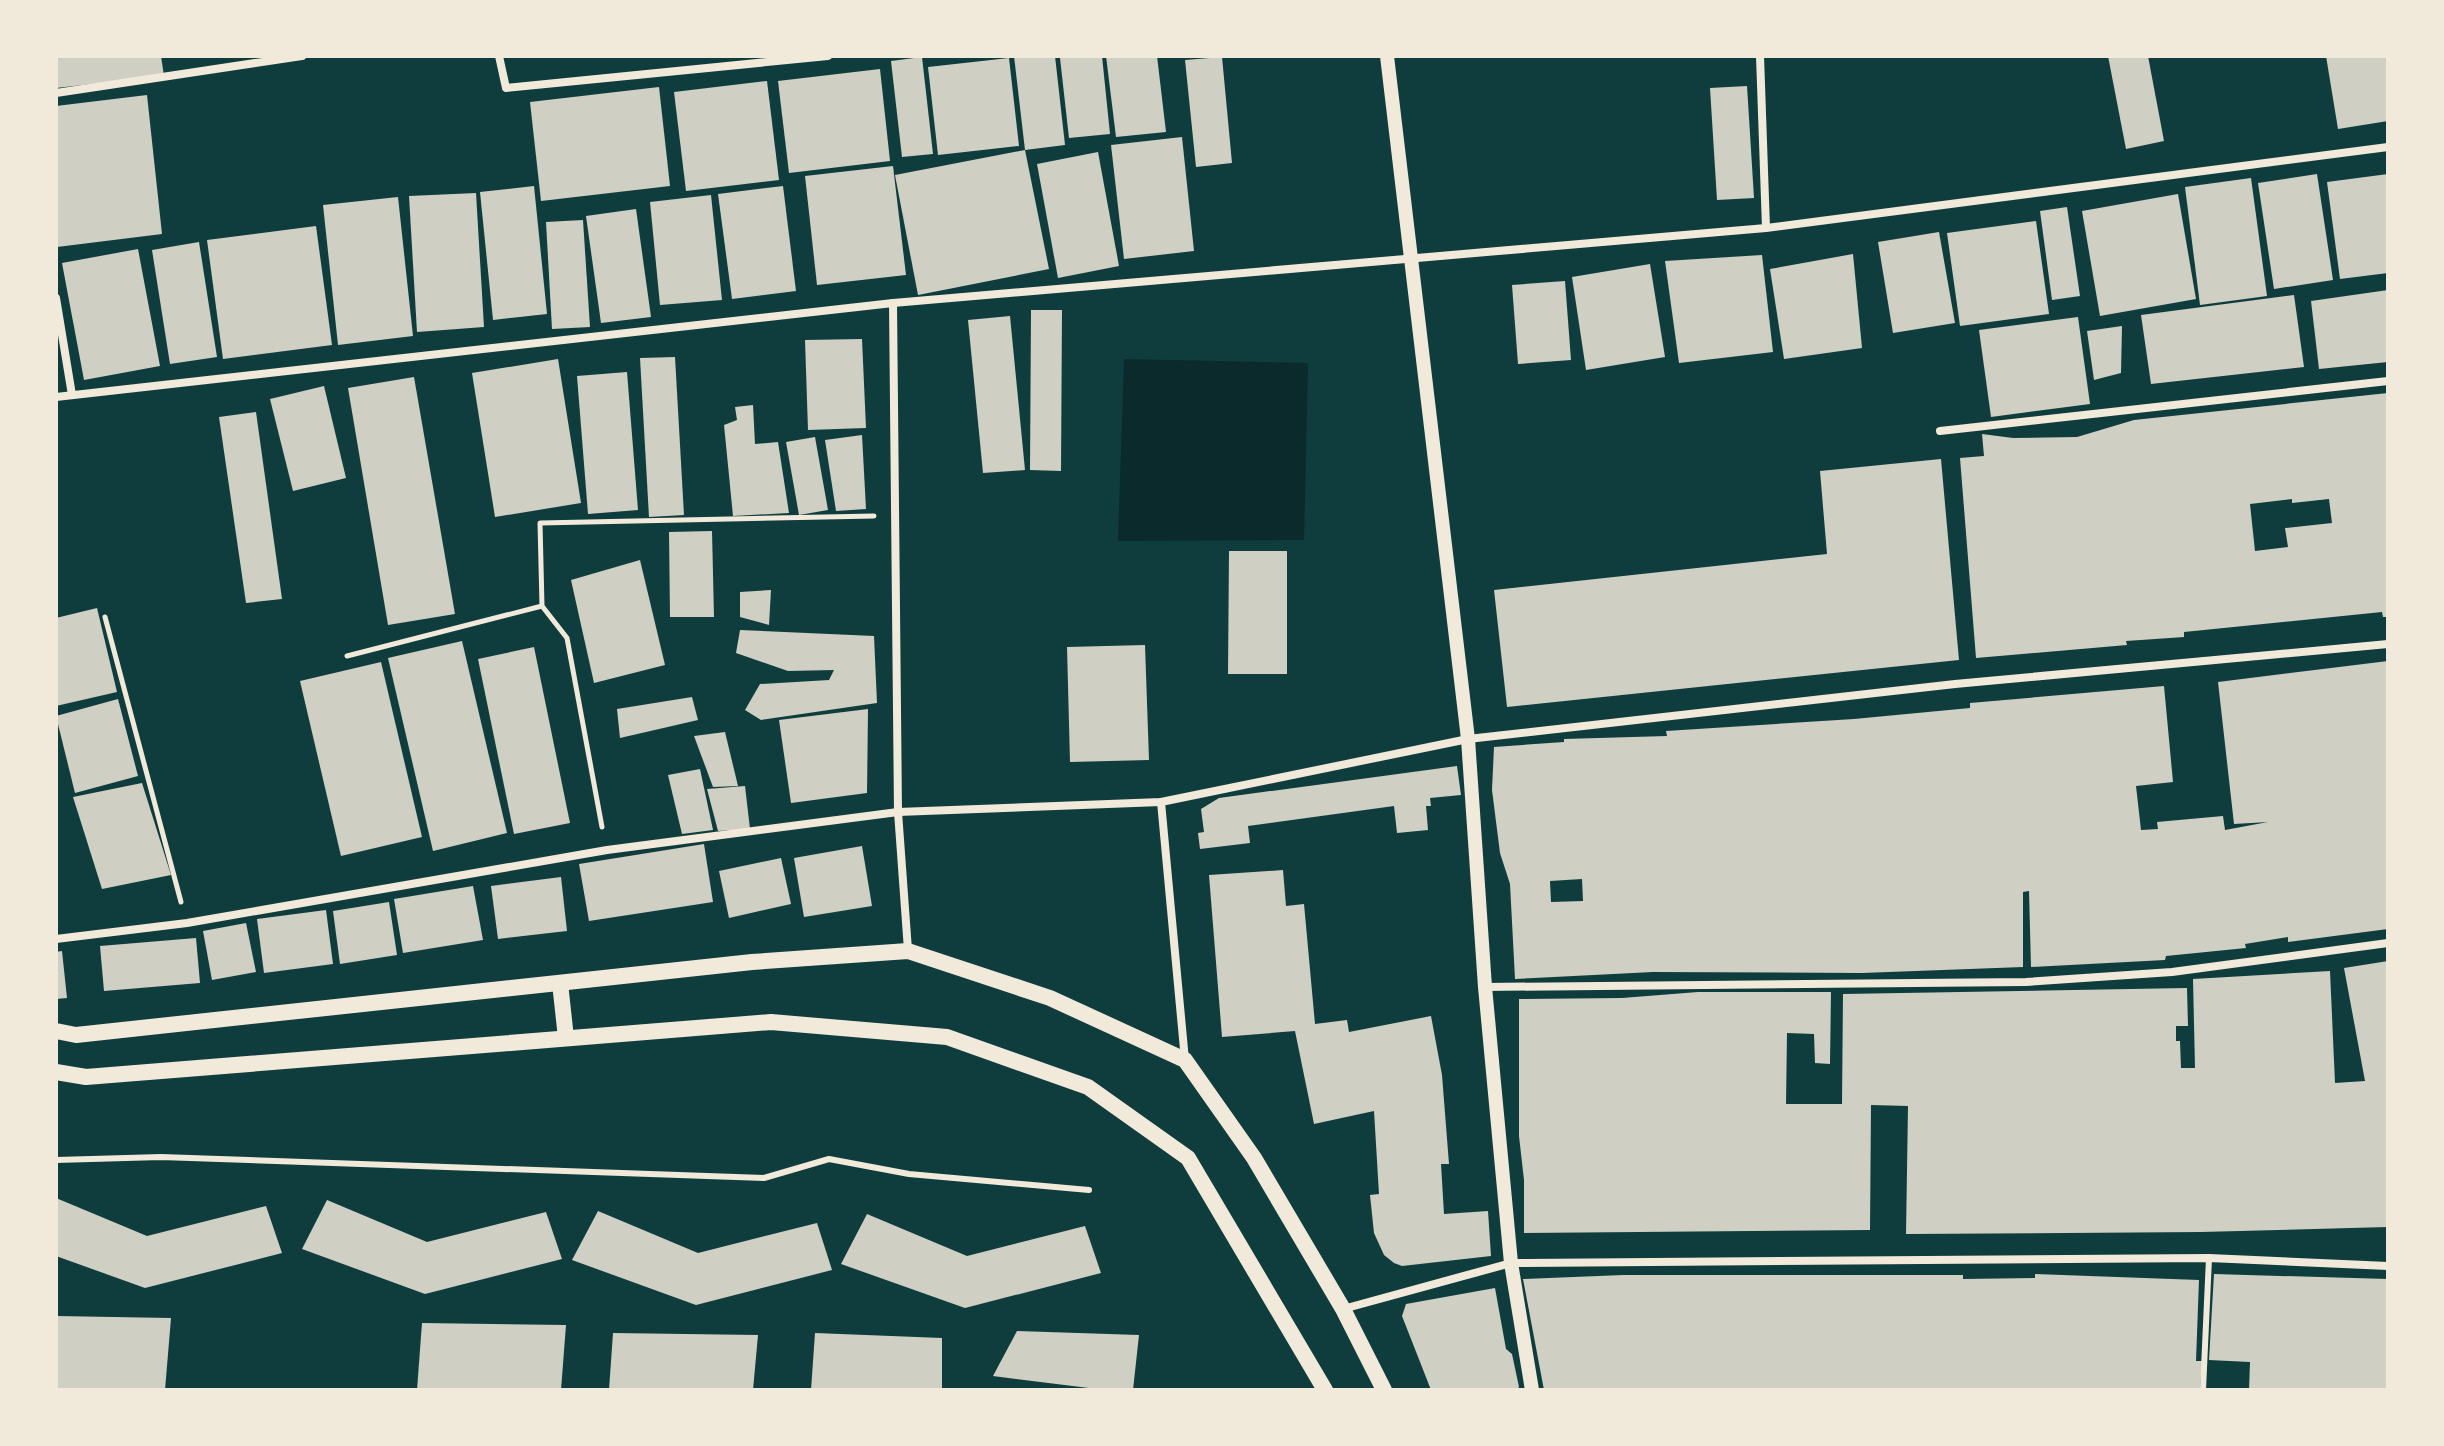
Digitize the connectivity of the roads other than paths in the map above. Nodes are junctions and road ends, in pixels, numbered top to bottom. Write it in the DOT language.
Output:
graph roads {
  1 [pos="302,56"];
  2 [pos="499,56"];
  3 [pos="828,56"];
  4 [pos="1387,56"];
  5 [pos="1760,56"];
  6 [pos="56,93"];
  7 [pos="2388,147"];
  8 [pos="1766,228"];
  9 [pos="1410,260"];
  10 [pos="56,298"];
  11 [pos="893,303"];
  12 [pos="2388,381"];
  13 [pos="72,395"];
  14 [pos="56,397"];
  15 [pos="1940,431"];
  16 [pos="2388,644"];
  17 [pos="1468,739"];
  18 [pos="1161,802"];
  19 [pos="898,812"];
  20 [pos="56,939"];
  21 [pos="2388,943"];
  22 [pos="908,951"];
  23 [pos="560,983"];
  24 [pos="1485,987"];
  25 [pos="56,1031"];
  26 [pos="566,1038"];
  27 [pos="1185,1060"];
  28 [pos="56,1072"];
  29 [pos="56,1160"];
  30 [pos="1089,1190"];
  31 [pos="2209,1258"];
  32 [pos="1511,1263"];
  33 [pos="2388,1266"];
  34 [pos="1343,1309"];
  35 [pos="1325,1390"];
  36 [pos="1384,1390"];
  37 [pos="1532,1390"];
  38 [pos="2203,1390"];
  1 -- 6 [label="street"];
  2 -- 3 [label="street"];
  4 -- 9 [label="street"];
  5 -- 8 [label="street"];
  7 -- 8 [label="street"];
  8 -- 9 [label="street"];
  9 -- 11 [label="street"];
  9 -- 17 [label="street"];
  10 -- 13 [label="street"];
  11 -- 13 [label="street"];
  11 -- 19 [label="street"];
  12 -- 15 [label="street"];
  13 -- 14 [label="street"];
  16 -- 17 [label="street"];
  17 -- 18 [label="street"];
  17 -- 24 [label="street"];
  18 -- 19 [label="street"];
  18 -- 27 [label="street"];
  19 -- 20 [label="street"];
  19 -- 22 [label="street"];
  21 -- 24 [label="street"];
  22 -- 23 [label="main road"];
  22 -- 27 [label="main road"];
  23 -- 25 [label="main road"];
  23 -- 26 [label="main road"];
  24 -- 32 [label="street"];
  26 -- 28 [label="main road"];
  26 -- 35 [label="main road"];
  27 -- 34 [label="main road"];
  29 -- 30 [label="lane"];
  31 -- 32 [label="street"];
  31 -- 33 [label="street"];
  31 -- 38 [label="lane"];
  32 -- 34 [label="street"];
  32 -- 37 [label="street"];
  34 -- 36 [label="main road"];
}
